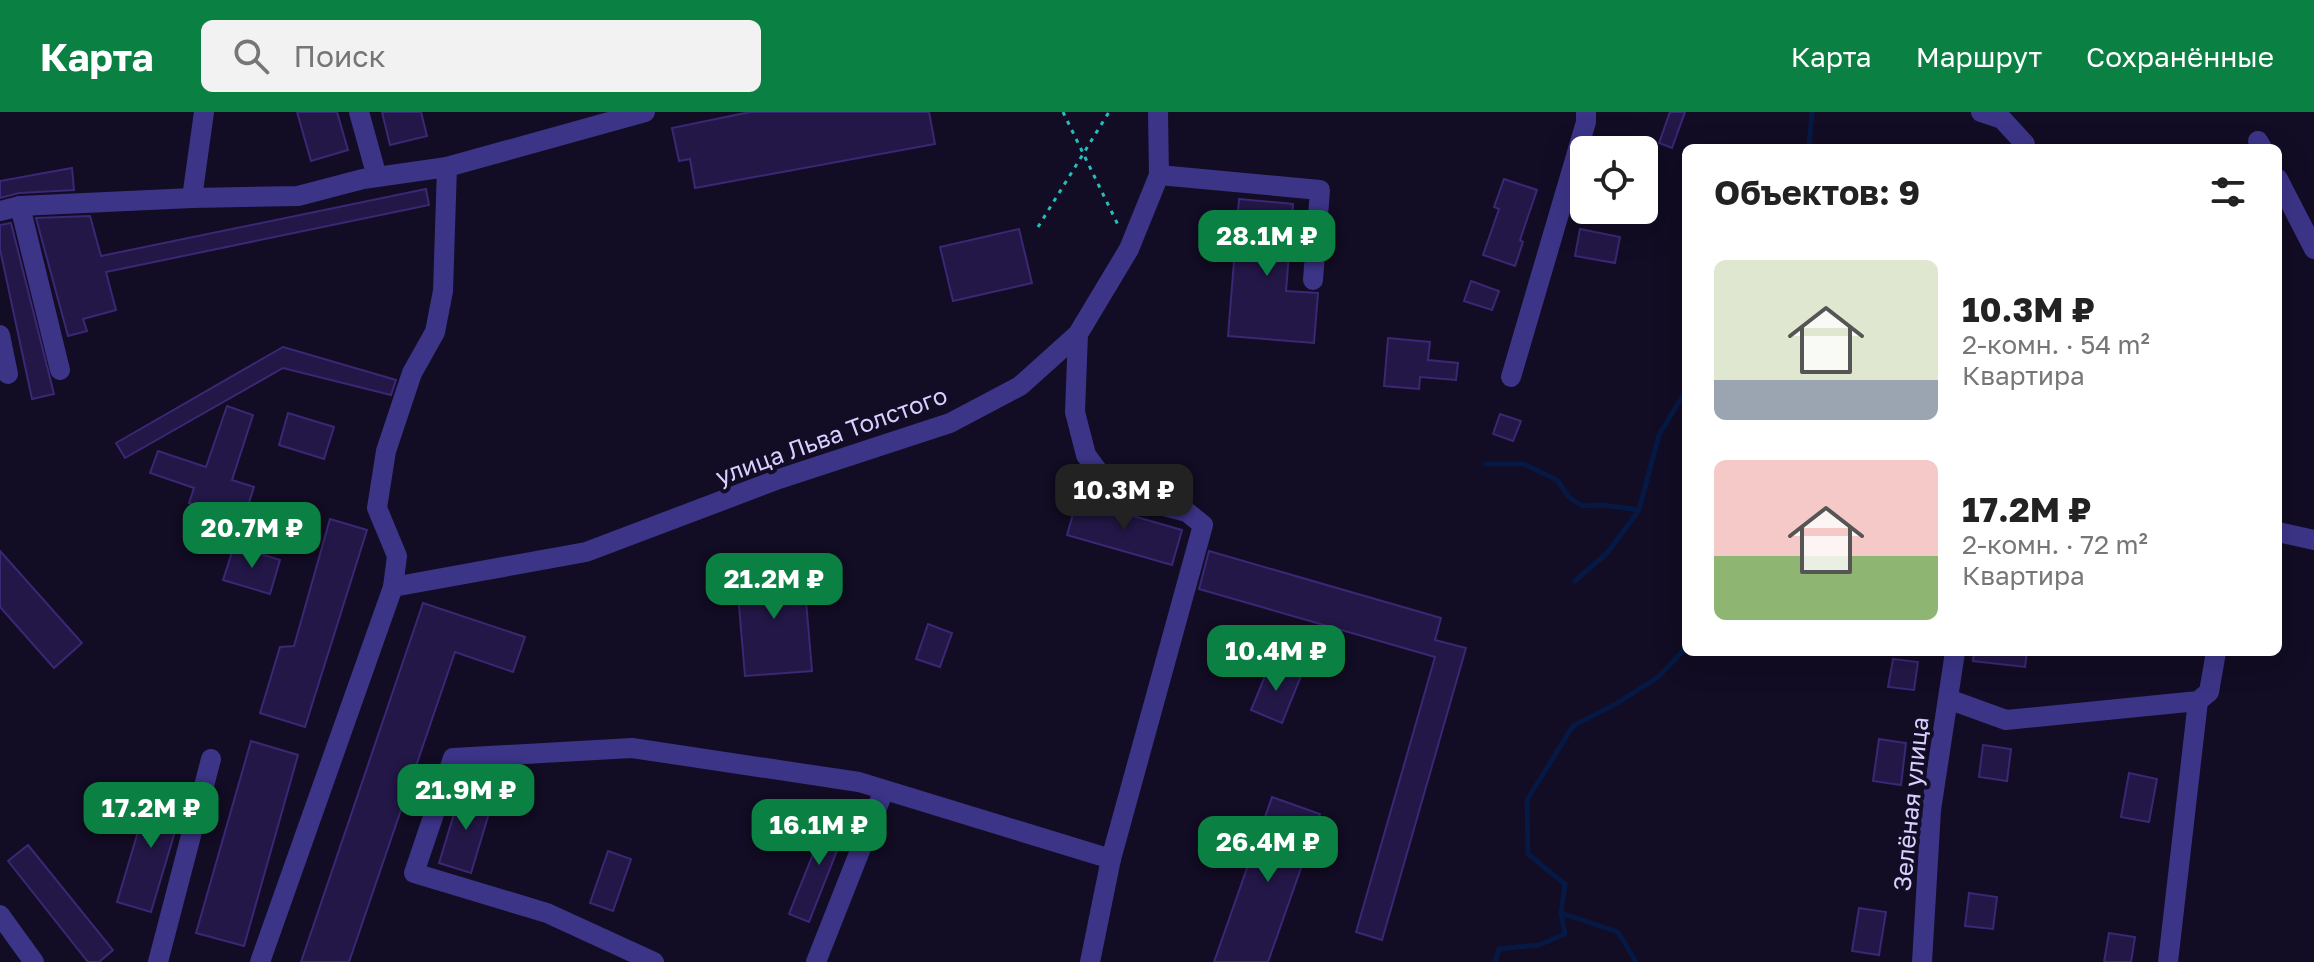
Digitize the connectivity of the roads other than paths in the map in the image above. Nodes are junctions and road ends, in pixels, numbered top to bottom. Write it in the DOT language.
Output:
graph roads {
  1 [pos="204,112"];
  2 [pos="359,112"];
  3 [pos="645,112"];
  4 [pos="1158,112"];
  5 [pos="1586,112"];
  6 [pos="1981,112"];
  7 [pos="2025,144"];
  8 [pos="447,167"];
  9 [pos="1159,175"];
  10 [pos="377,177"];
  11 [pos="2282,187"];
  12 [pos="192,198"];
  13 [pos="20,206"];
  14 [pos="0,211"];
  15 [pos="2314,249"];
  16 [pos="1313,280"];
  17 [pos="1078,334"];
  18 [pos="0,335"];
  19 [pos="60,370"];
  20 [pos="8,374"];
  21 [pos="1511,377"];
  22 [pos="2282,533"];
  23 [pos="2314,540"];
  24 [pos="393,587"];
  25 [pos="1954,656"];
  26 [pos="2215,656"];
  27 [pos="1948,699"];
  28 [pos="2198,701"];
  29 [pos="211,759"];
  30 [pos="884,790"];
  31 [pos="1111,859"];
  32 [pos="0,915"];
  33 [pos="34,962"];
  34 [pos="158,962"];
  35 [pos="260,962"];
  36 [pos="654,962"];
  37 [pos="816,962"];
  38 [pos="1090,962"];
  39 [pos="1922,962"];
  40 [pos="2168,962"];
  1 -- 12 [label="street"];
  2 -- 10 [label="street"];
  3 -- 8 [label="street"];
  4 -- 9 [label="street, улица Льва Толстого"];
  5 -- 21 [label="street"];
  6 -- 7 [label="street"];
  8 -- 10 [label="street"];
  8 -- 24 [label="street"];
  9 -- 16 [label="street"];
  9 -- 17 [label="street, улица Льва Толстого"];
  10 -- 12 [label="street"];
  11 -- 15 [label="street"];
  12 -- 13 [label="street"];
  13 -- 14 [label="street"];
  13 -- 19 [label="street"];
  17 -- 24 [label="street, улица Льва Толстого"];
  17 -- 31 [label="street"];
  18 -- 20 [label="street"];
  22 -- 23 [label="street"];
  24 -- 35 [label="street"];
  25 -- 27 [label="street, Зелёная улица"];
  26 -- 28 [label="street"];
  27 -- 28 [label="street"];
  27 -- 39 [label="street, Зелёная улица"];
  28 -- 40 [label="street"];
  29 -- 34 [label="street"];
  30 -- 31 [label="street"];
  30 -- 36 [label="street"];
  30 -- 37 [label="street"];
  31 -- 38 [label="street"];
  32 -- 33 [label="street"];
}
